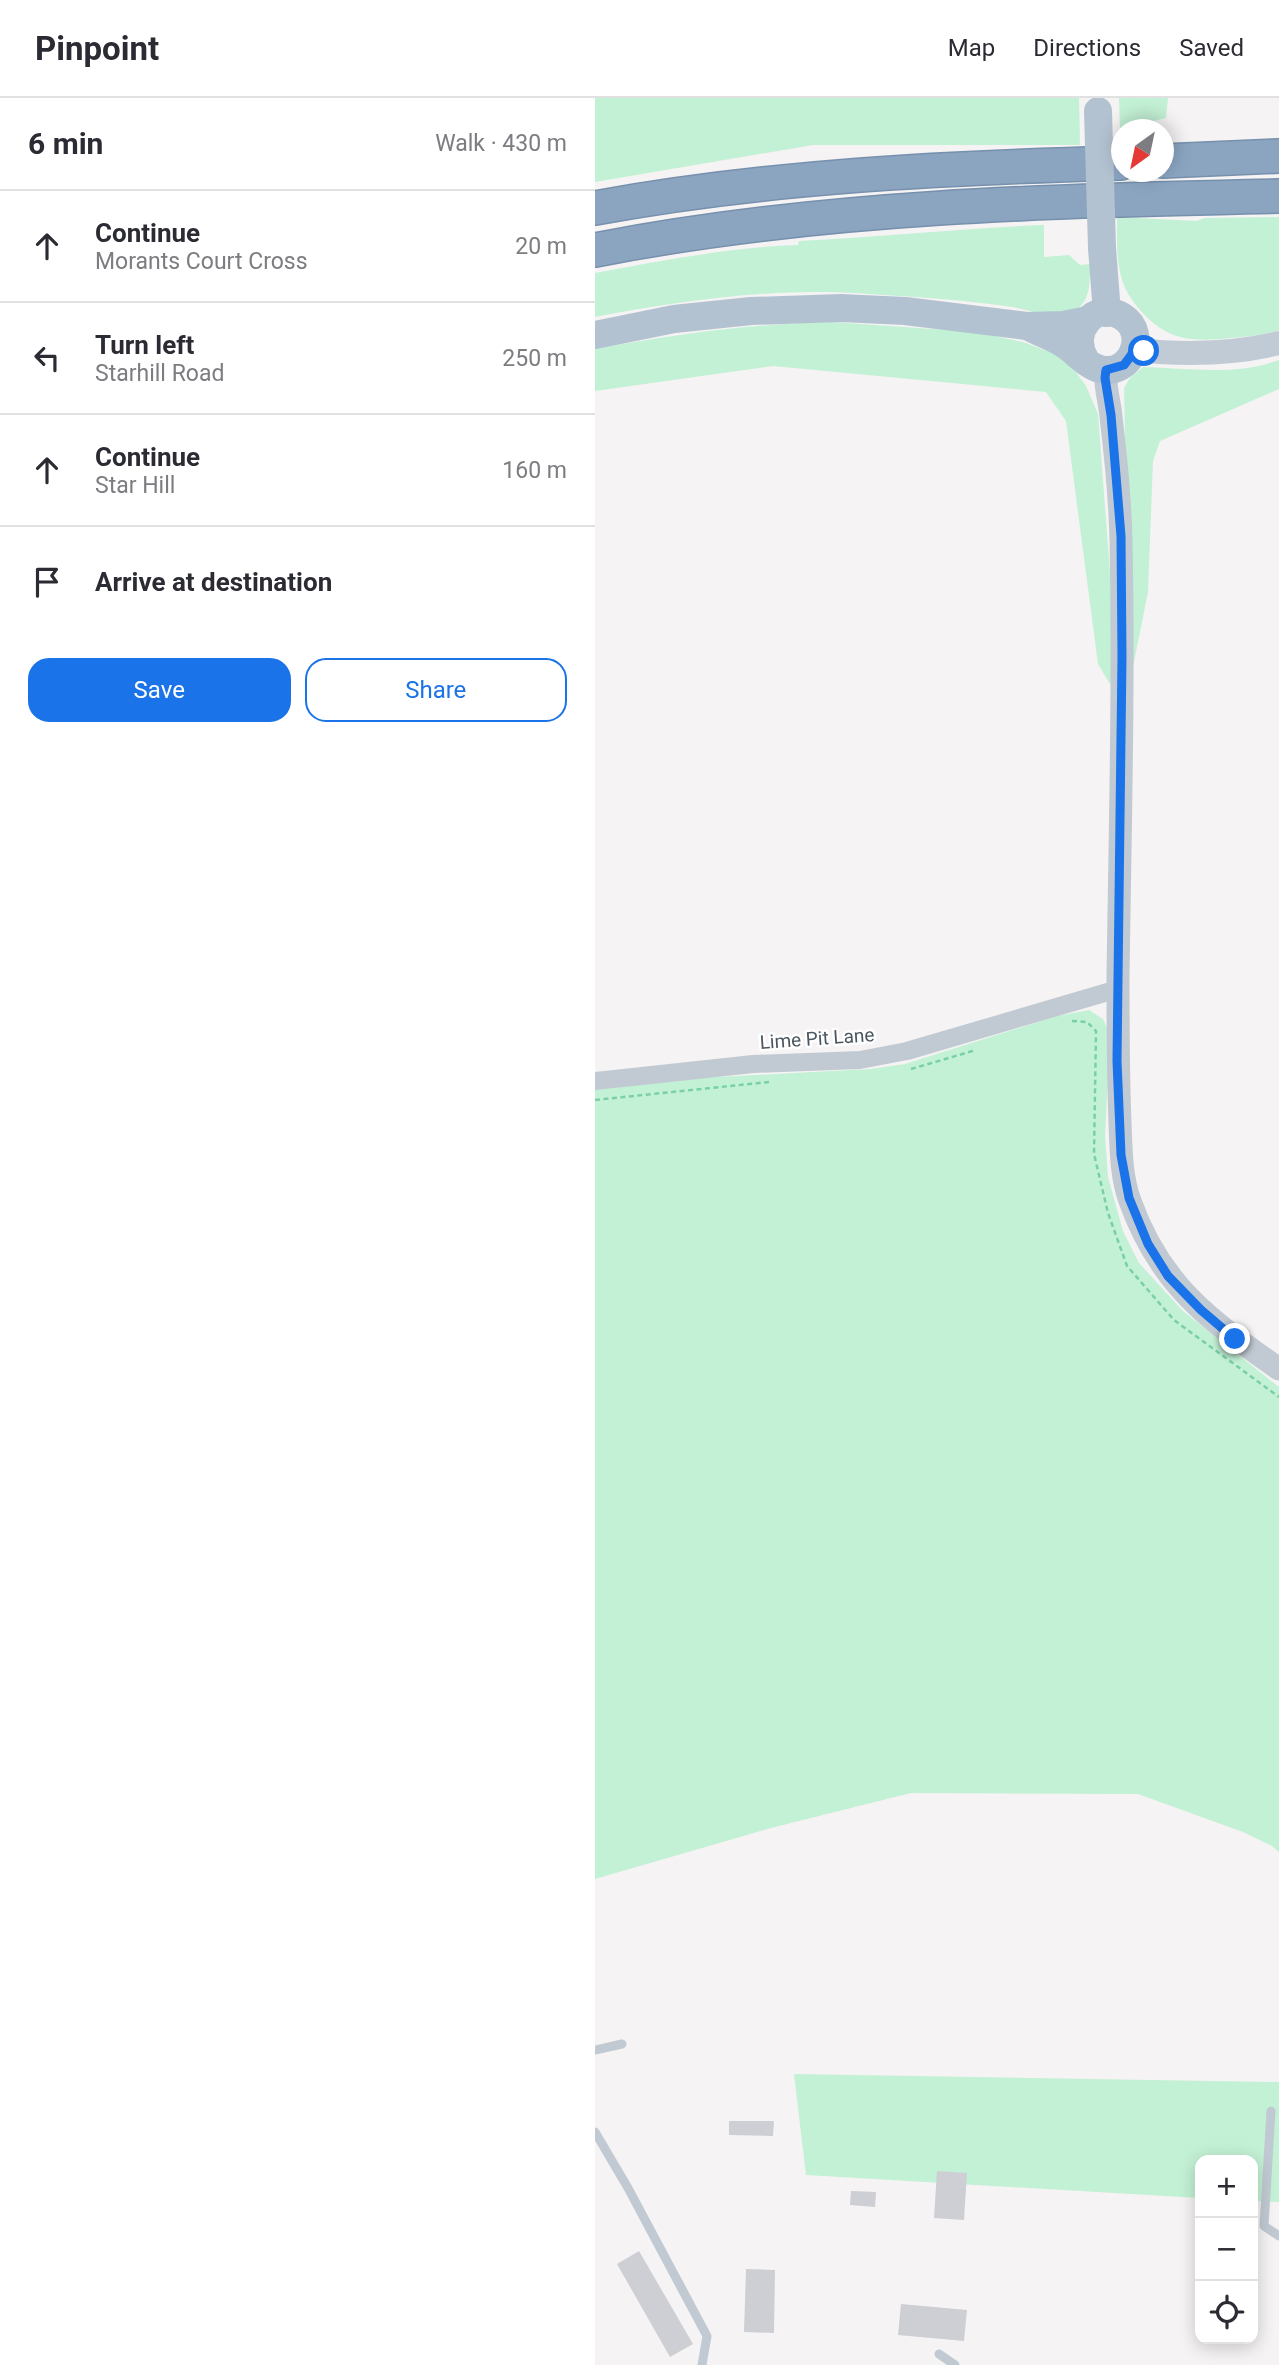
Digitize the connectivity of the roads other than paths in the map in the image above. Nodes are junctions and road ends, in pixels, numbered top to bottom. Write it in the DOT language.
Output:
graph roads {
  1 [pos="1098,105"];
  2 [pos="1279,156"];
  3 [pos="1174,161"];
  4 [pos="1111,163"];
  5 [pos="1279,196"];
  6 [pos="595,208"];
  7 [pos="595,250"];
  8 [pos="1097,317"];
  9 [pos="1027,327"];
  10 [pos="595,335"];
  11 [pos="1279,343"];
  12 [pos="1135,350"];
  13 [pos="1096,365"];
  14 [pos="1118,989"];
  15 [pos="595,1081"];
  16 [pos="1279,1369"];
  17 [pos="622,2043"];
  18 [pos="595,2050"];
  19 [pos="1271,2111"];
  20 [pos="595,2132"];
  21 [pos="1279,2235"];
  22 [pos="939,2354"];
  23 [pos="702,2365"];
  24 [pos="955,2365"];
  1 -- 8 [label="main road, bridge"];
  2 -- 3 [label="highway"];
  4 -- 6 [label="highway"];
  5 -- 7 [label="highway"];
  8 -- 9 [label="main road"];
  8 -- 12 [label="main road"];
  8 -- 13 [label="main road"];
  9 -- 10 [label="main road"];
  9 -- 13 [label="main road"];
  11 -- 12 [label="main road"];
  12 -- 13 [label="main road"];
  13 -- 14 [label="street"];
  14 -- 15 [label="street, Lime Pit Lane"];
  14 -- 16 [label="street"];
  17 -- 18 [label="lane"];
  19 -- 21 [label="lane"];
  20 -- 23 [label="lane"];
  22 -- 24 [label="lane"];
}
